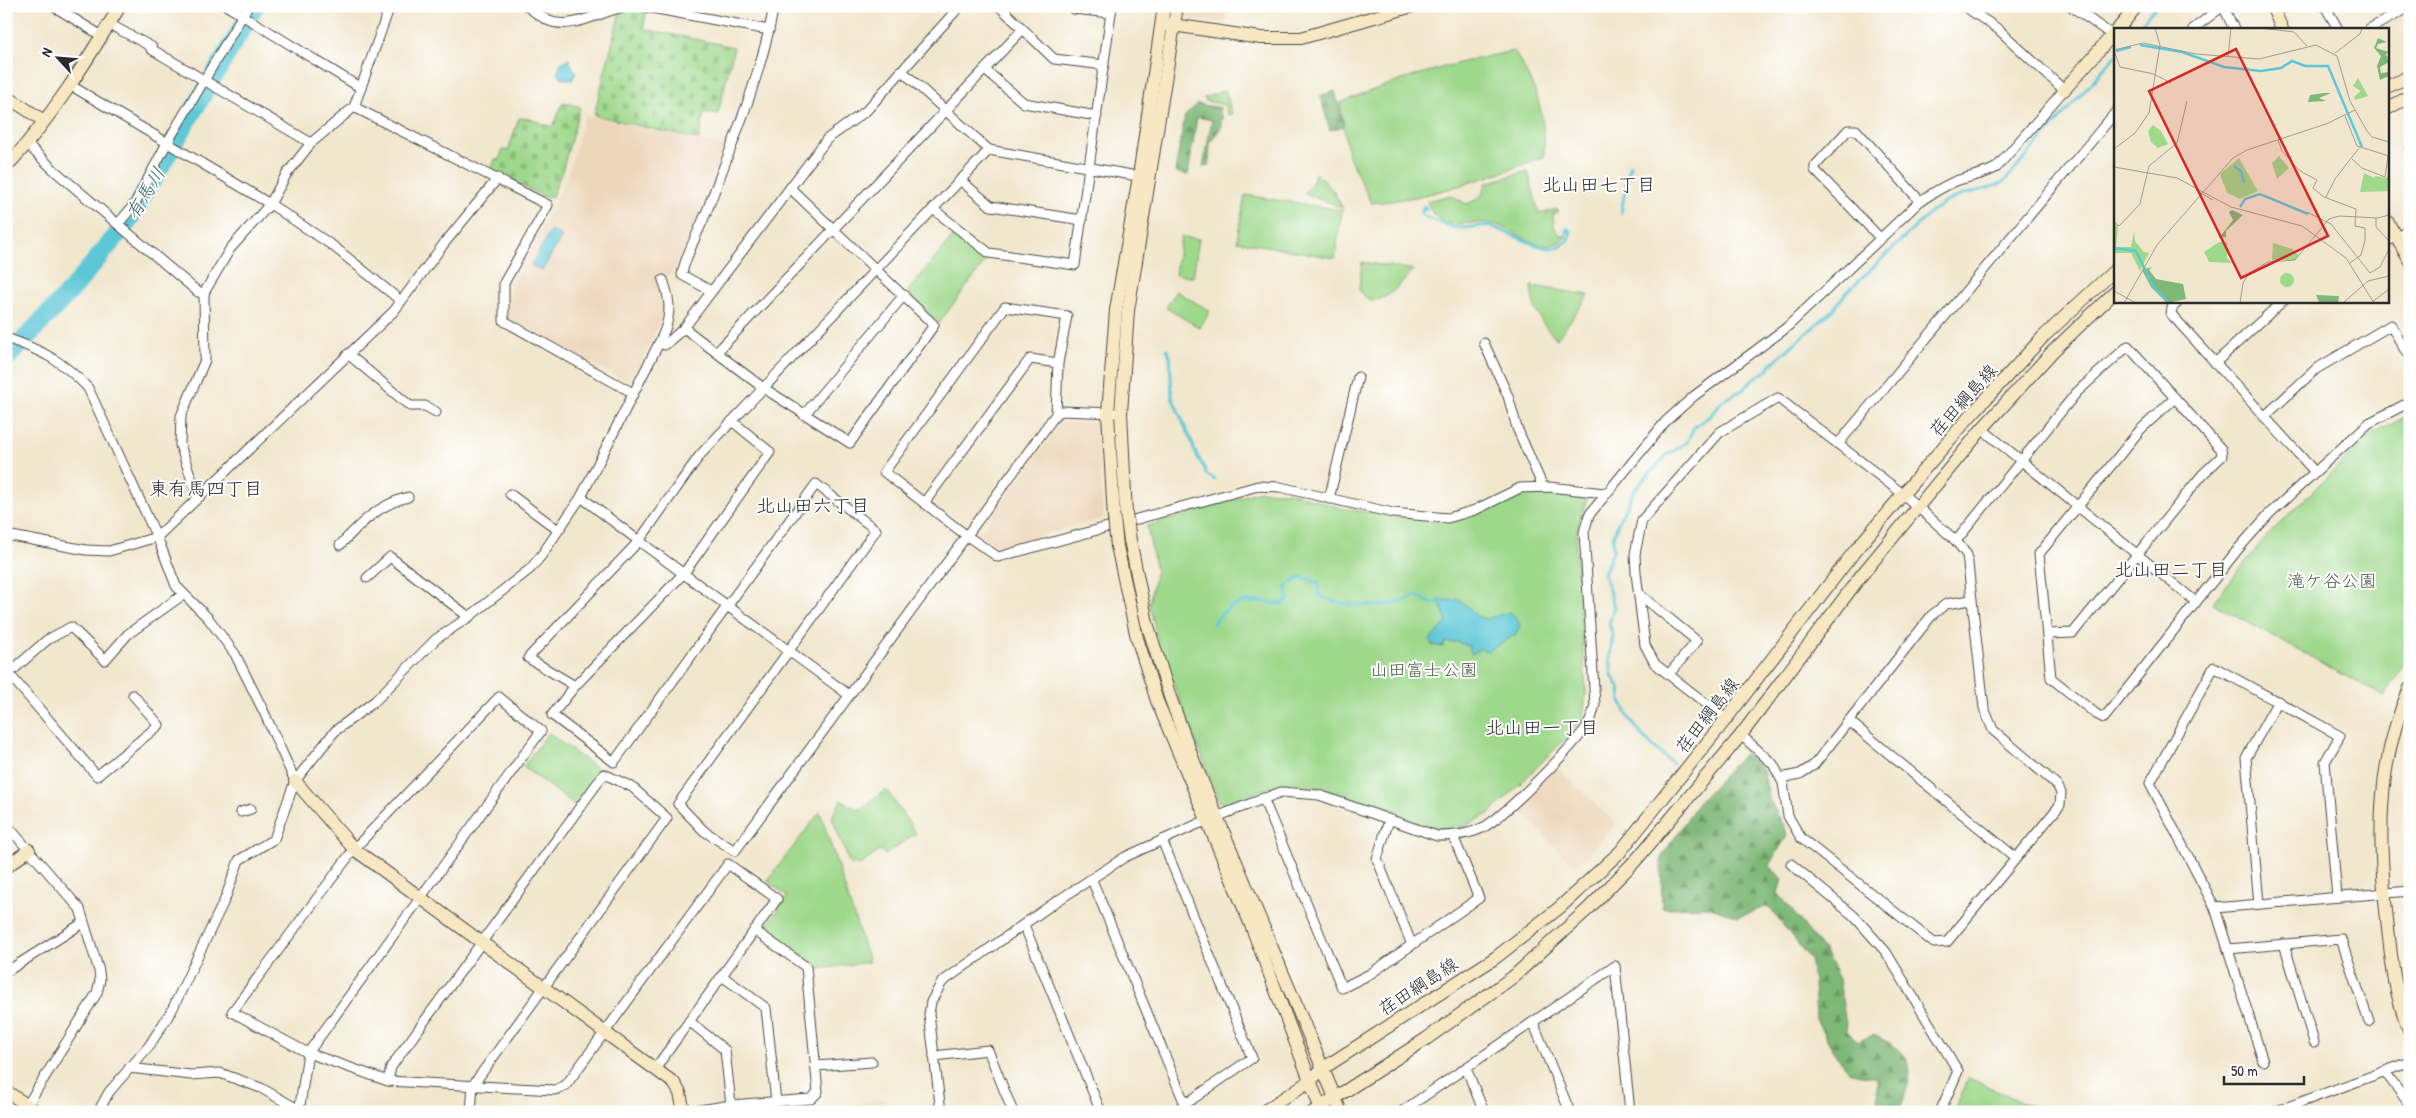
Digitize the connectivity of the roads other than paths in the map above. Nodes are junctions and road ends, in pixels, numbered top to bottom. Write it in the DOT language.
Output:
graph roads {
  1 [pos="53,6"];
  2 [pos="120,6"];
  3 [pos="227,6"];
  4 [pos="248,6"];
  5 [pos="527,6"];
  6 [pos="628,6"];
  7 [pos="641,6"];
  8 [pos="774,6"];
  9 [pos="960,6"];
  10 [pos="999,6"];
  11 [pos="1070,6"];
  12 [pos="1164,6"];
  13 [pos="1177,6"];
  14 [pos="1413,6"];
  15 [pos="1964,6"];
  16 [pos="2071,6"];
  17 [pos="2137,6"];
  18 [pos="2223,6"];
  19 [pos="2272,6"];
  20 [pos="2325,6"];
  21 [pos="387,7"];
  22 [pos="2410,7"];
  23 [pos="1112,10"];
  24 [pos="1975,10"];
  25 [pos="243,16"];
  26 [pos="109,24"];
  27 [pos="1168,25"];
  28 [pos="2118,28"];
  29 [pos="2194,28"];
  30 [pos="2234,28"];
  31 [pos="2282,28"];
  32 [pos="2337,28"];
  33 [pos="2371,28"];
  34 [pos="770,30"];
  35 [pos="1022,30"];
  36 [pos="2114,31"];
  37 [pos="2114,33"];
  38 [pos="102,36"];
  39 [pos="1104,65"];
  40 [pos="901,70"];
  41 [pos="984,70"];
  42 [pos="2410,76"];
  43 [pos="204,80"];
  44 [pos="70,85"];
  45 [pos="2388,87"];
  46 [pos="361,88"];
  47 [pos="2064,90"];
  48 [pos="6,96"];
  49 [pos="2410,96"];
  50 [pos="354,107"];
  51 [pos="2388,108"];
  52 [pos="945,112"];
  53 [pos="2114,114"];
  54 [pos="1097,116"];
  55 [pos="44,121"];
  56 [pos="26,143"];
  57 [pos="167,143"];
  58 [pos="311,143"];
  59 [pos="989,150"];
  60 [pos="6,167"];
  61 [pos="1090,168"];
  62 [pos="1144,177"];
  63 [pos="498,178"];
  64 [pos="960,180"];
  65 [pos="790,188"];
  66 [pos="1920,201"];
  67 [pos="270,204"];
  68 [pos="933,209"];
  69 [pos="1082,220"];
  70 [pos="119,224"];
  71 [pos="2388,225"];
  72 [pos="2410,229"];
  73 [pos="833,230"];
  74 [pos="2391,238"];
  75 [pos="1881,239"];
  76 [pos="2410,261"];
  77 [pos="876,269"];
  78 [pos="2114,271"];
  79 [pos="663,280"];
  80 [pos="711,291"];
  81 [pos="204,293"];
  82 [pos="2114,293"];
  83 [pos="904,295"];
  84 [pos="401,301"];
  85 [pos="2178,302"];
  86 [pos="2282,302"];
  87 [pos="684,328"];
  88 [pos="10,339"];
  89 [pos="659,343"];
  90 [pos="1484,343"];
  91 [pos="717,352"];
  92 [pos="348,354"];
  93 [pos="2410,359"];
  94 [pos="2215,362"];
  95 [pos="1058,363"];
  96 [pos="1358,377"];
  97 [pos="762,387"];
  98 [pos="633,393"];
  99 [pos="2175,398"];
  100 [pos="2410,402"];
  101 [pos="436,412"];
  102 [pos="1115,413"];
  103 [pos="1056,414"];
  104 [pos="804,415"];
  105 [pos="2264,417"];
  106 [pos="732,421"];
  107 [pos="1982,429"];
  108 [pos="1838,444"];
  109 [pos="2020,460"];
  110 [pos="2315,472"];
  111 [pos="1543,487"];
  112 [pos="1605,493"];
  113 [pos="510,494"];
  114 [pos="1903,494"];
  115 [pos="581,496"];
  116 [pos="198,498"];
  117 [pos="408,498"];
  118 [pos="1329,500"];
  119 [pos="924,504"];
  120 [pos="2077,506"];
  121 [pos="1918,507"];
  122 [pos="558,530"];
  123 [pos="6,535"];
  124 [pos="967,536"];
  125 [pos="156,537"];
  126 [pos="639,541"];
  127 [pos="1956,541"];
  128 [pos="340,545"];
  129 [pos="2136,554"];
  130 [pos="684,573"];
  131 [pos="368,578"];
  132 [pos="184,594"];
  133 [pos="1640,594"];
  134 [pos="1971,600"];
  135 [pos="2196,602"];
  136 [pos="728,605"];
  137 [pos="469,617"];
  138 [pos="2048,634"];
  139 [pos="790,650"];
  140 [pos="1669,674"];
  141 [pos="8,675"];
  142 [pos="574,686"];
  143 [pos="2410,688"];
  144 [pos="850,694"];
  145 [pos="133,695"];
  146 [pos="2278,701"];
  147 [pos="1726,719"];
  148 [pos="1848,721"];
  149 [pos="1741,734"];
  150 [pos="1781,778"];
  151 [pos="295,781"];
  152 [pos="1264,798"];
  153 [pos="251,809"];
  154 [pos="241,812"];
  155 [pos="1212,819"];
  156 [pos="1389,820"];
  157 [pos="6,824"];
  158 [pos="1453,836"];
  159 [pos="1162,840"];
  160 [pos="354,849"];
  161 [pos="29,850"];
  162 [pos="2016,858"];
  163 [pos="1791,864"];
  164 [pos="6,866"];
  165 [pos="1092,880"];
  166 [pos="2410,891"];
  167 [pos="2384,893"];
  168 [pos="2337,897"];
  169 [pos="419,898"];
  170 [pos="2259,904"];
  171 [pos="2216,908"];
  172 [pos="83,923"];
  173 [pos="1024,925"];
  174 [pos="754,930"];
  175 [pos="481,943"];
  176 [pos="2284,944"];
  177 [pos="1412,945"];
  178 [pos="2228,949"];
  179 [pos="6,972"];
  180 [pos="722,976"];
  181 [pos="542,987"];
  182 [pos="689,1021"];
  183 [pos="1533,1022"];
  184 [pos="2368,1022"];
  185 [pos="2410,1032"];
  186 [pos="604,1033"];
  187 [pos="2314,1042"];
  188 [pos="308,1053"];
  189 [pos="934,1056"];
  190 [pos="2263,1061"];
  191 [pos="872,1062"];
  192 [pos="2410,1062"];
  193 [pos="816,1066"];
  194 [pos="129,1068"];
  195 [pos="1466,1068"];
  196 [pos="655,1069"];
  197 [pos="1322,1069"];
  198 [pos="2384,1072"];
  199 [pos="1311,1080"];
  200 [pos="388,1081"];
  201 [pos="473,1085"];
  202 [pos="6,1091"];
  203 [pos="1334,1097"];
  204 [pos="776,1102"];
  205 [pos="1185,1104"];
  206 [pos="731,1105"];
  207 [pos="2410,1105"];
  208 [pos="29,1110"];
  209 [pos="1318,1110"];
  210 [pos="299,1111"];
  211 [pos="98,1112"];
  212 [pos="471,1112"];
  213 [pos="684,1112"];
  214 [pos="688,1112"];
  215 [pos="941,1112"];
  216 [pos="1013,1112"];
  217 [pos="1101,1112"];
  218 [pos="1174,1112"];
  219 [pos="1263,1112"];
  220 [pos="1341,1112"];
  221 [pos="1401,1112"];
  222 [pos="1484,1112"];
  223 [pos="1570,1112"];
  224 [pos="1630,1112"];
  225 [pos="1940,1112"];
  226 [pos="2274,1112"];
  1 -- 38 [label="street"];
  2 -- 26 [label="street"];
  3 -- 25 [label="street"];
  4 -- 25 [label="street"];
  5 -- 6 [label="street"];
  7 -- 34 [label="street"];
  8 -- 34 [label="street"];
  9 -- 40 [label="street"];
  10 -- 35 [label="street"];
  11 -- 23 [label="street"];
  12 -- 27 [label="street"];
  13 -- 27 [label="street"];
  14 -- 27 [label="street"];
  15 -- 24 [label="street"];
  16 -- 36 [label="street"];
  17 -- 28 [label="street"];
  18 -- 29 [label="street"];
  18 -- 30 [label="street"];
  19 -- 31 [label="street"];
  20 -- 32 [label="street"];
  21 -- 46 [label="street"];
  22 -- 33 [label="street"];
  23 -- 39 [label="street"];
  24 -- 47 [label="street"];
  25 -- 43 [label="street"];
  25 -- 46 [label="street"];
  26 -- 38 [label="street"];
  26 -- 43 [label="street"];
  27 -- 62 [label="street"];
  34 -- 80 [label="street"];
  35 -- 39 [label="street"];
  35 -- 41 [label="street"];
  37 -- 47 [label="street"];
  38 -- 44 [label="street"];
  39 -- 54 [label="street"];
  40 -- 52 [label="street"];
  40 -- 65 [label="street"];
  41 -- 52 [label="street"];
  41 -- 54 [label="street"];
  42 -- 45 [label="street"];
  43 -- 57 [label="street"];
  43 -- 58 [label="street"];
  44 -- 55 [label="street"];
  44 -- 57 [label="street"];
  46 -- 50 [label="street"];
  47 -- 66 [label="street"];
  48 -- 55 [label="street"];
  49 -- 51 [label="street"];
  50 -- 58 [label="street"];
  50 -- 63 [label="street"];
  52 -- 59 [label="street"];
  52 -- 73 [label="street"];
  53 -- 108 [label="street"];
  54 -- 61 [label="street"];
  55 -- 56 [label="street"];
  56 -- 60 [label="street"];
  56 -- 70 [label="street"];
  57 -- 67 [label="street"];
  57 -- 70 [label="street"];
  58 -- 67 [label="street"];
  59 -- 61 [label="street"];
  59 -- 64 [label="street"];
  61 -- 62 [label="street"];
  61 -- 69 [label="street"];
  62 -- 102 [label="street"];
  63 -- 84 [label="street"];
  63 -- 98 [label="street"];
  64 -- 68 [label="street"];
  64 -- 69 [label="street"];
  65 -- 73 [label="street"];
  65 -- 80 [label="street"];
  66 -- 75 [label="street"];
  66 -- 75 [label="street"];
  67 -- 81 [label="street"];
  67 -- 84 [label="street"];
  68 -- 69 [label="street"];
  68 -- 77 [label="street"];
  70 -- 81 [label="street"];
  71 -- 74 [label="street"];
  72 -- 74 [label="street"];
  73 -- 77 [label="street"];
  73 -- 91 [label="street"];
  74 -- 76 [label="street"];
  75 -- 112 [label="street"];
  77 -- 83 [label="street"];
  77 -- 97 [label="street"];
  78 -- 114 [label="street, 荏田綱島線"];
  79 -- 89 [label="street"];
  80 -- 87 [label="street"];
  81 -- 116 [label="street"];
  82 -- 107 [label="street, 荏田綱島線"];
  83 -- 104 [label="street"];
  83 -- 104 [label="street"];
  84 -- 92 [label="street"];
  85 -- 94 [label="street"];
  86 -- 94 [label="street"];
  87 -- 89 [label="street"];
  87 -- 91 [label="street"];
  88 -- 125 [label="street"];
  89 -- 98 [label="street"];
  90 -- 111 [label="street"];
  91 -- 97 [label="street"];
  92 -- 101 [label="street"];
  92 -- 116 [label="street"];
  93 -- 105 [label="street"];
  94 -- 105 [label="street"];
  95 -- 103 [label="street"];
  95 -- 119 [label="street"];
  95 -- 119 [label="street"];
  96 -- 118 [label="street"];
  97 -- 104 [label="street"];
  97 -- 106 [label="street"];
  98 -- 115 [label="street"];
  99 -- 109 [label="street"];
  99 -- 120 [label="street"];
  99 -- 129 [label="street"];
  100 -- 110 [label="street"];
  102 -- 103 [label="street"];
  102 -- 155 [label="street, bridge"];
  102 -- 155 [label="street, bridge"];
  103 -- 124 [label="street"];
  105 -- 110 [label="street"];
  106 -- 126 [label="street"];
  106 -- 130 [label="street"];
  107 -- 109 [label="street"];
  107 -- 121 [label="street, 荏田綱島線"];
  108 -- 114 [label="street"];
  108 -- 133 [label="street"];
  109 -- 120 [label="street"];
  109 -- 127 [label="street"];
  110 -- 135 [label="street"];
  111 -- 112 [label="street"];
  111 -- 118 [label="street"];
  112 -- 158 [label="street"];
  113 -- 122 [label="street"];
  114 -- 121 [label="street"];
  114 -- 147 [label="street, 荏田綱島線"];
  115 -- 122 [label="street"];
  115 -- 126 [label="street"];
  116 -- 125 [label="street"];
  117 -- 128 [label="street"];
  118 -- 124 [label="street"];
  119 -- 124 [label="street"];
  120 -- 129 [label="street"];
  120 -- 138 [label="street"];
  121 -- 127 [label="street"];
  121 -- 149 [label="street, 荏田綱島線"];
  122 -- 137 [label="street"];
  123 -- 125 [label="street"];
  124 -- 144 [label="street"];
  125 -- 132 [label="street"];
  126 -- 130 [label="street"];
  126 -- 142 [label="street"];
  127 -- 134 [label="street"];
  129 -- 135 [label="street"];
  129 -- 138 [label="street"];
  130 -- 136 [label="street"];
  130 -- 142 [label="street"];
  131 -- 137 [label="street"];
  132 -- 141 [label="street"];
  132 -- 151 [label="street"];
  133 -- 140 [label="street"];
  133 -- 140 [label="street"];
  134 -- 148 [label="street"];
  134 -- 162 [label="street"];
  135 -- 138 [label="street"];
  136 -- 139 [label="street"];
  136 -- 139 [label="street"];
  136 -- 142 [label="street"];
  137 -- 151 [label="street"];
  139 -- 144 [label="street"];
  139 -- 144 [label="street"];
  140 -- 147 [label="street"];
  141 -- 145 [label="street"];
  143 -- 167 [label="street"];
  146 -- 168 [label="street"];
  146 -- 170 [label="street"];
  146 -- 171 [label="street"];
  147 -- 197 [label="street, 荏田綱島線"];
  148 -- 150 [label="street"];
  148 -- 162 [label="street"];
  149 -- 150 [label="street"];
  149 -- 203 [label="street, 荏田綱島線"];
  150 -- 162 [label="street"];
  151 -- 160 [label="street"];
  151 -- 194 [label="street"];
  152 -- 155 [label="street"];
  152 -- 156 [label="street"];
  152 -- 177 [label="street"];
  153 -- 154 [label="street"];
  155 -- 159 [label="street"];
  155 -- 197 [label="street"];
  155 -- 199 [label="street"];
  156 -- 158 [label="street"];
  156 -- 177 [label="street"];
  157 -- 161 [label="street"];
  158 -- 177 [label="street"];
  159 -- 165 [label="street"];
  159 -- 205 [label="street"];
  160 -- 169 [label="street"];
  160 -- 169 [label="street"];
  160 -- 188 [label="street"];
  161 -- 164 [label="street"];
  161 -- 172 [label="street"];
  163 -- 225 [label="street"];
  165 -- 173 [label="street"];
  165 -- 205 [label="street"];
  166 -- 167 [label="street"];
  167 -- 168 [label="street"];
  167 -- 185 [label="street"];
  168 -- 170 [label="street"];
  169 -- 175 [label="street"];
  169 -- 188 [label="street"];
  170 -- 171 [label="street"];
  171 -- 178 [label="street"];
  172 -- 179 [label="street"];
  172 -- 208 [label="street"];
  173 -- 189 [label="street"];
  173 -- 217 [label="street"];
  174 -- 180 [label="street"];
  174 -- 186 [label="street"];
  174 -- 193 [label="street"];
  175 -- 181 [label="street"];
  175 -- 181 [label="street"];
  175 -- 200 [label="street"];
  176 -- 178 [label="street"];
  176 -- 184 [label="street"];
  176 -- 187 [label="street"];
  178 -- 190 [label="street"];
  180 -- 182 [label="street"];
  180 -- 204 [label="street"];
  181 -- 186 [label="street"];
  181 -- 201 [label="street"];
  182 -- 196 [label="street"];
  182 -- 206 [label="street"];
  183 -- 195 [label="street"];
  183 -- 223 [label="street"];
  183 -- 224 [label="street"];
  186 -- 196 [label="street"];
  186 -- 201 [label="street"];
  188 -- 200 [label="street"];
  188 -- 210 [label="street"];
  189 -- 215 [label="street"];
  189 -- 216 [label="street"];
  191 -- 193 [label="street"];
  192 -- 198 [label="street"];
  193 -- 204 [label="street"];
  194 -- 210 [label="street"];
  194 -- 211 [label="street"];
  195 -- 221 [label="street"];
  195 -- 222 [label="street"];
  196 -- 213 [label="street"];
  197 -- 199 [label="street, 荏田綱島線"];
  197 -- 203 [label="street"];
  198 -- 207 [label="street"];
  198 -- 226 [label="street"];
  199 -- 209 [label="street"];
  199 -- 219 [label="street, 荏田綱島線"];
  200 -- 201 [label="street"];
  201 -- 212 [label="street"];
  202 -- 208 [label="street"];
  203 -- 209 [label="street, 荏田綱島線"];
  203 -- 220 [label="street"];
  204 -- 206 [label="street"];
  205 -- 218 [label="street"];
  206 -- 214 [label="street"];
}
